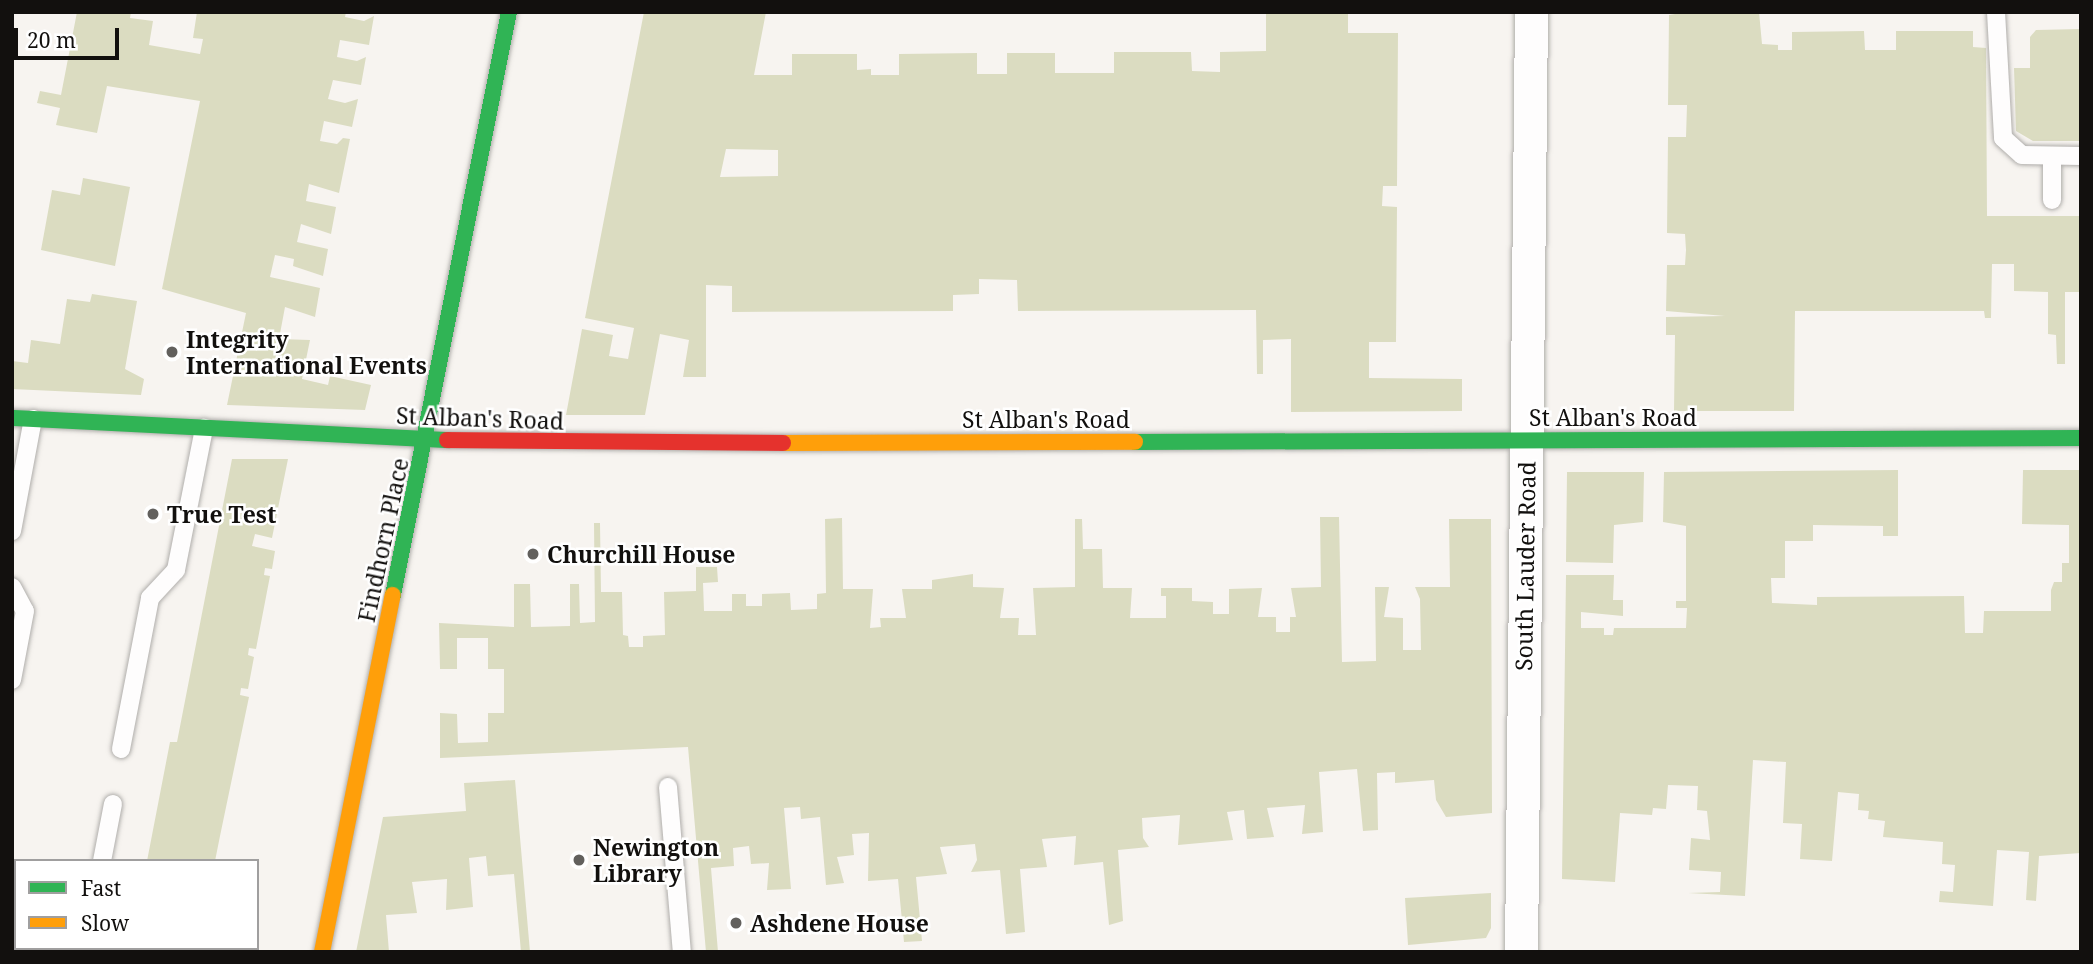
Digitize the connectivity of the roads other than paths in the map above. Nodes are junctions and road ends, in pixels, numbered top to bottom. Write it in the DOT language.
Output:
graph roads {
  1 [pos="509,12"];
  2 [pos="1531,12"];
  3 [pos="1996,12"];
  4 [pos="2052,156"];
  5 [pos="2081,156"];
  6 [pos="2052,200"];
  7 [pos="12,418"];
  8 [pos="33,419"];
  9 [pos="204,428"];
  10 [pos="2081,438"];
  11 [pos="427,440"];
  12 [pos="1527,440"];
  13 [pos="12,531"];
  14 [pos="12,587"];
  15 [pos="12,680"];
  16 [pos="121,749"];
  17 [pos="668,787"];
  18 [pos="113,804"];
  19 [pos="102,859"];
  20 [pos="322,952"];
  21 [pos="682,952"];
  22 [pos="1521,952"];
  1 -- 11 [label="street, Findhorn Place"];
  2 -- 12 [label="street, South Lauder Road"];
  3 -- 4 [label="lane"];
  4 -- 5 [label="lane"];
  4 -- 6 [label="lane"];
  7 -- 8 [label="street, St Alban's Road"];
  8 -- 9 [label="street, St Alban's Road"];
  8 -- 13 [label="lane"];
  9 -- 11 [label="street, St Alban's Road"];
  9 -- 16 [label="lane"];
  10 -- 12 [label="street, St Alban's Road"];
  11 -- 12 [label="street, St Alban's Road"];
  11 -- 20 [label="street, Findhorn Place"];
  12 -- 22 [label="street, South Lauder Road"];
  14 -- 15 [label="lane"];
  17 -- 21 [label="lane"];
  18 -- 19 [label="lane"];
}
